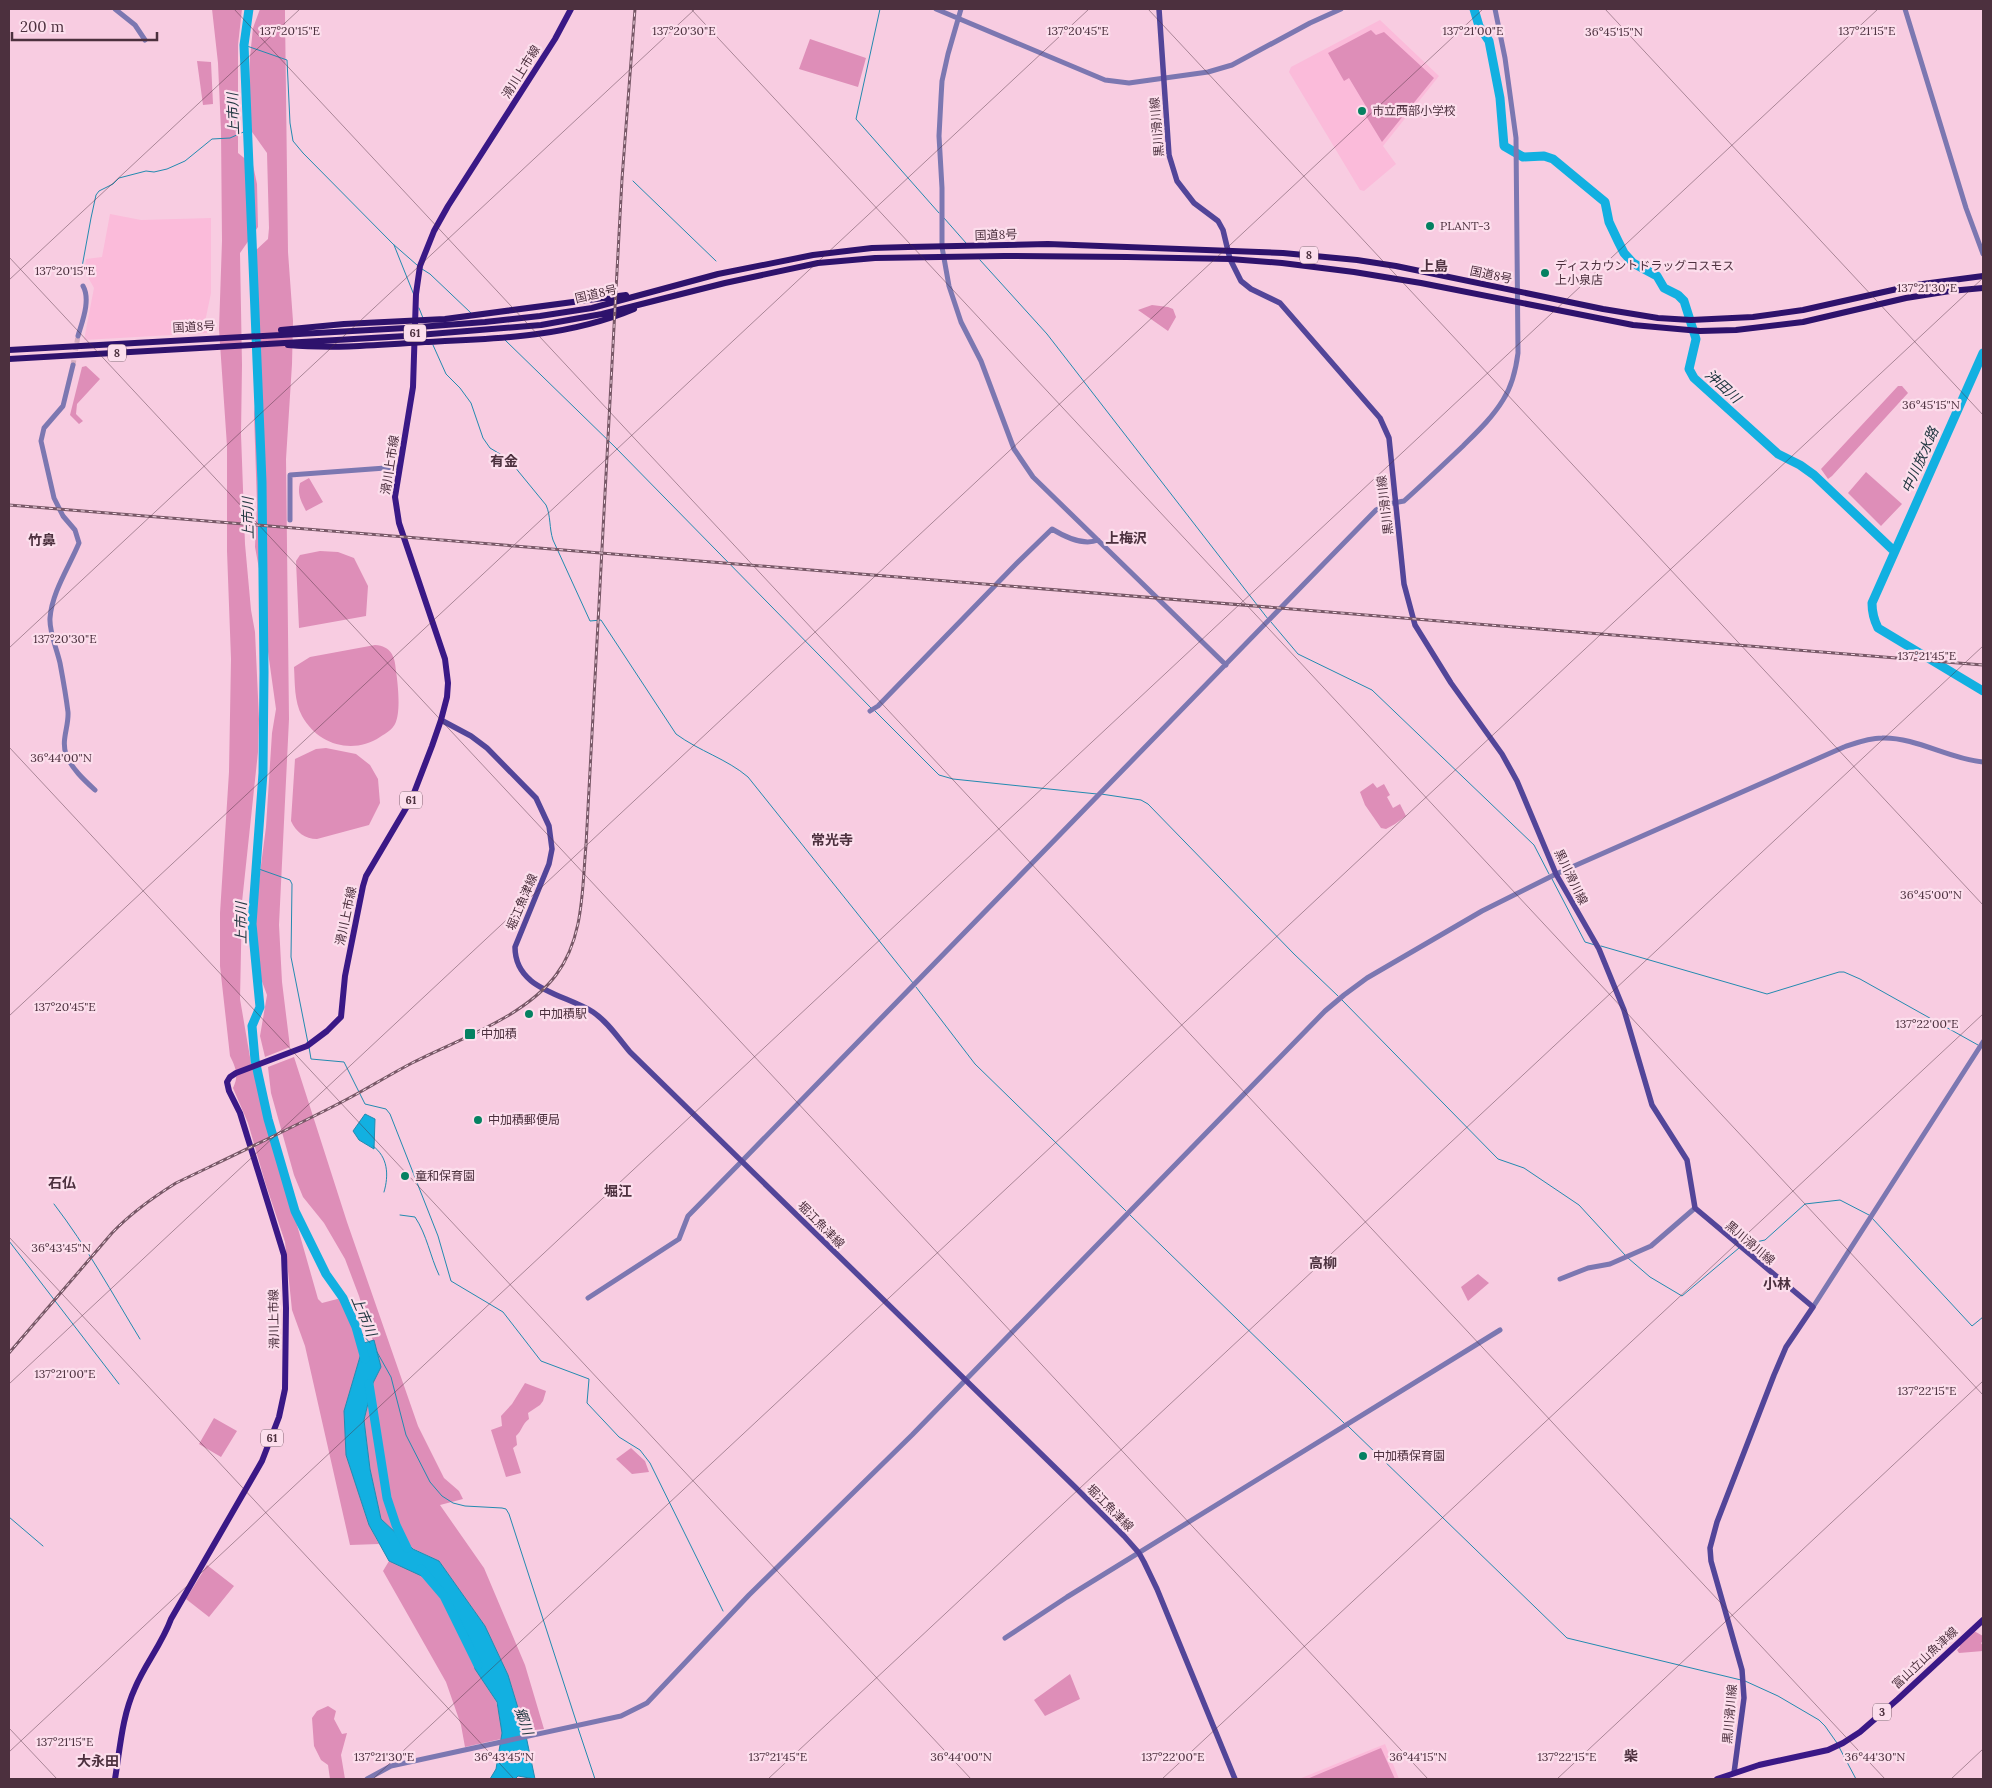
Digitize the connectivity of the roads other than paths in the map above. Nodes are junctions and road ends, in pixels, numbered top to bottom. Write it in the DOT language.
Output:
graph roads {
  1 [pos="114,9"];
  2 [pos="571,9"];
  3 [pos="936,9"];
  4 [pos="961,9"];
  5 [pos="1160,9"];
  6 [pos="1341,9"];
  7 [pos="1495,9"];
  8 [pos="1905,9"];
  9 [pos="958,18"];
  10 [pos="145,40"];
  11 [pos="1163,78"];
  12 [pos="942,247"];
  13 [pos="1983,254"];
  14 [pos="1230,255"];
  15 [pos="944,257"];
  16 [pos="1983,276"];
  17 [pos="83,286"];
  18 [pos="1983,288"];
  19 [pos="1517,292"];
  20 [pos="1517,301"];
  21 [pos="601,302"];
  22 [pos="603,317"];
  23 [pos="415,321"];
  24 [pos="293,331"];
  25 [pos="78,336"];
  26 [pos="415,343"];
  27 [pos="298,344"];
  28 [pos="9,350"];
  29 [pos="9,359"];
  30 [pos="73,365"];
  31 [pos="399,467"];
  32 [pos="1396,502"];
  33 [pos="290,520"];
  34 [pos="1098,540"];
  35 [pos="1226,665"];
  36 [pos="870,711"];
  37 [pos="442,720"];
  38 [pos="1983,762"];
  39 [pos="95,790"];
  40 [pos="1556,874"];
  41 [pos="1983,1042"];
  42 [pos="742,1161"];
  43 [pos="1695,1208"];
  44 [pos="1560,1279"];
  45 [pos="588,1298"];
  46 [pos="1813,1307"];
  47 [pos="1500,1330"];
  48 [pos="965,1380"];
  49 [pos="1139,1553"];
  50 [pos="1983,1620"];
  51 [pos="1005,1638"];
  52 [pos="1730,1776"];
  53 [pos="115,1779"];
  54 [pos="367,1779"];
  55 [pos="1235,1779"];
  56 [pos="1717,1779"];
  1 -- 10 [label="street"];
  2 -- 23 [label="main road, 滑川上市線 / 61"];
  3 -- 9 [label="street"];
  4 -- 9 [label="street"];
  5 -- 11 [label="main road, 黒川滑川線"];
  6 -- 11 [label="street"];
  7 -- 19 [label="street"];
  8 -- 13 [label="street"];
  9 -- 11 [label="street"];
  9 -- 12 [label="street"];
  11 -- 14 [label="main road, 黒川滑川線"];
  12 -- 14 [label="highway, 国道8号 / 8"];
  12 -- 15 [label="street"];
  12 -- 21 [label="highway, 国道8号 / 8"];
  14 -- 15 [label="highway, 国道8号 / 8"];
  14 -- 19 [label="highway, 国道8号 / 8"];
  14 -- 20 [label="highway, 国道8号 / 8"];
  14 -- 32 [label="main road, 黒川滑川線"];
  15 -- 22 [label="highway, 国道8号 / 8"];
  15 -- 34 [label="street"];
  16 -- 19 [label="highway, 国道8号 / 8"];
  17 -- 25 [label="street"];
  18 -- 20 [label="highway, 国道8号 / 8"];
  19 -- 20 [label="street"];
  20 -- 32 [label="street"];
  21 -- 23 [label="highway, 8"];
  21 -- 24 [label="highway, 国道8号 / 8"];
  22 -- 26 [label="highway, 8"];
  22 -- 27 [label="highway, 国道8号 / 8"];
  23 -- 24 [label="highway, 8"];
  23 -- 26 [label="main road, 滑川上市線 / 61"];
  24 -- 28 [label="highway, 国道8号 / 8"];
  26 -- 27 [label="highway, 8"];
  26 -- 31 [label="main road, 滑川上市線 / 61"];
  27 -- 29 [label="highway, 国道8号 / 8"];
  30 -- 39 [label="street"];
  31 -- 33 [label="street"];
  31 -- 37 [label="main road, 滑川上市線 / 61"];
  32 -- 35 [label="street"];
  32 -- 40 [label="main road, 黒川滑川線"];
  34 -- 35 [label="street"];
  34 -- 36 [label="street"];
  35 -- 42 [label="street"];
  37 -- 42 [label="main road, 堀江魚津線"];
  37 -- 53 [label="main road, 滑川上市線 / 61"];
  38 -- 40 [label="street"];
  40 -- 43 [label="main road, 黒川滑川線"];
  40 -- 48 [label="street"];
  41 -- 46 [label="street"];
  42 -- 45 [label="street"];
  42 -- 48 [label="main road, 堀江魚津線"];
  43 -- 44 [label="street"];
  43 -- 46 [label="main road, 黒川滑川線"];
  46 -- 52 [label="main road, 黒川滑川線"];
  47 -- 49 [label="street"];
  48 -- 49 [label="main road, 堀江魚津線"];
  48 -- 54 [label="street"];
  49 -- 51 [label="street"];
  49 -- 55 [label="main road, 堀江魚津線"];
  50 -- 52 [label="main road, 富山立山魚津線 / 3"];
  52 -- 56 [label="main road, 富山立山魚津線 / 3"];
}
